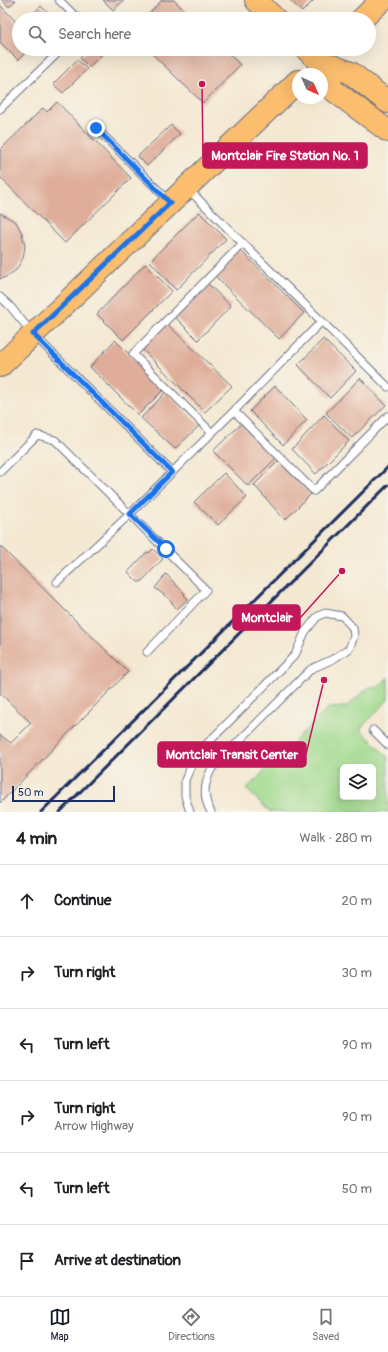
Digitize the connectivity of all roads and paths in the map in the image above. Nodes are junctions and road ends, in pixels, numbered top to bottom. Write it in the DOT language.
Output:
graph roads {
  1 [pos="59,0"];
  2 [pos="256,0"];
  3 [pos="382,0"];
  4 [pos="71,12"];
  5 [pos="268,12"];
  6 [pos="369,12"];
  7 [pos="55,56"];
  8 [pos="315,58"];
  9 [pos="292,87"];
  10 [pos="388,102"];
  11 [pos="0,109"];
  12 [pos="96,128"];
  13 [pos="388,132"];
  14 [pos="186,188"];
  15 [pos="170,203"];
  16 [pos="243,243"];
  17 [pos="0,297"];
  18 [pos="322,321"];
  19 [pos="33,334"];
  20 [pos="0,366"];
  21 [pos="388,387"];
  22 [pos="234,411"];
  23 [pos="388,416"];
  24 [pos="212,433"];
  25 [pos="0,472"];
  26 [pos="172,472"];
  27 [pos="130,514"];
  28 [pos="57,582"];
  29 [pos="147,652"];
  30 [pos="373,730"];
  31 [pos="388,745"];
  32 [pos="190,812"];
  33 [pos="211,812"];
  1 -- 4 [label="lane"];
  2 -- 5 [label="main road"];
  3 -- 6 [label="main road"];
  7 -- 11 [label="lane"];
  8 -- 10 [label="main road"];
  8 -- 13 [label="main road"];
  9 -- 14 [label="main road"];
  12 -- 15 [label="lane"];
  14 -- 15 [label="main road"];
  14 -- 16 [label="lane"];
  15 -- 19 [label="main road"];
  16 -- 18 [label="lane"];
  16 -- 24 [label="lane"];
  17 -- 19 [label="lane"];
  18 -- 21 [label="lane"];
  18 -- 22 [label="lane"];
  19 -- 20 [label="main road"];
  19 -- 26 [label="lane"];
  22 -- 23 [label="lane"];
  22 -- 24 [label="lane"];
  24 -- 26 [label="lane"];
  25 -- 27 [label="lane"];
  26 -- 27 [label="lane"];
  27 -- 28 [label="lane"];
  27 -- 29 [label="lane"];
  30 -- 31 [label="lane"];
  32 -- 33 [label="lane"];
}
